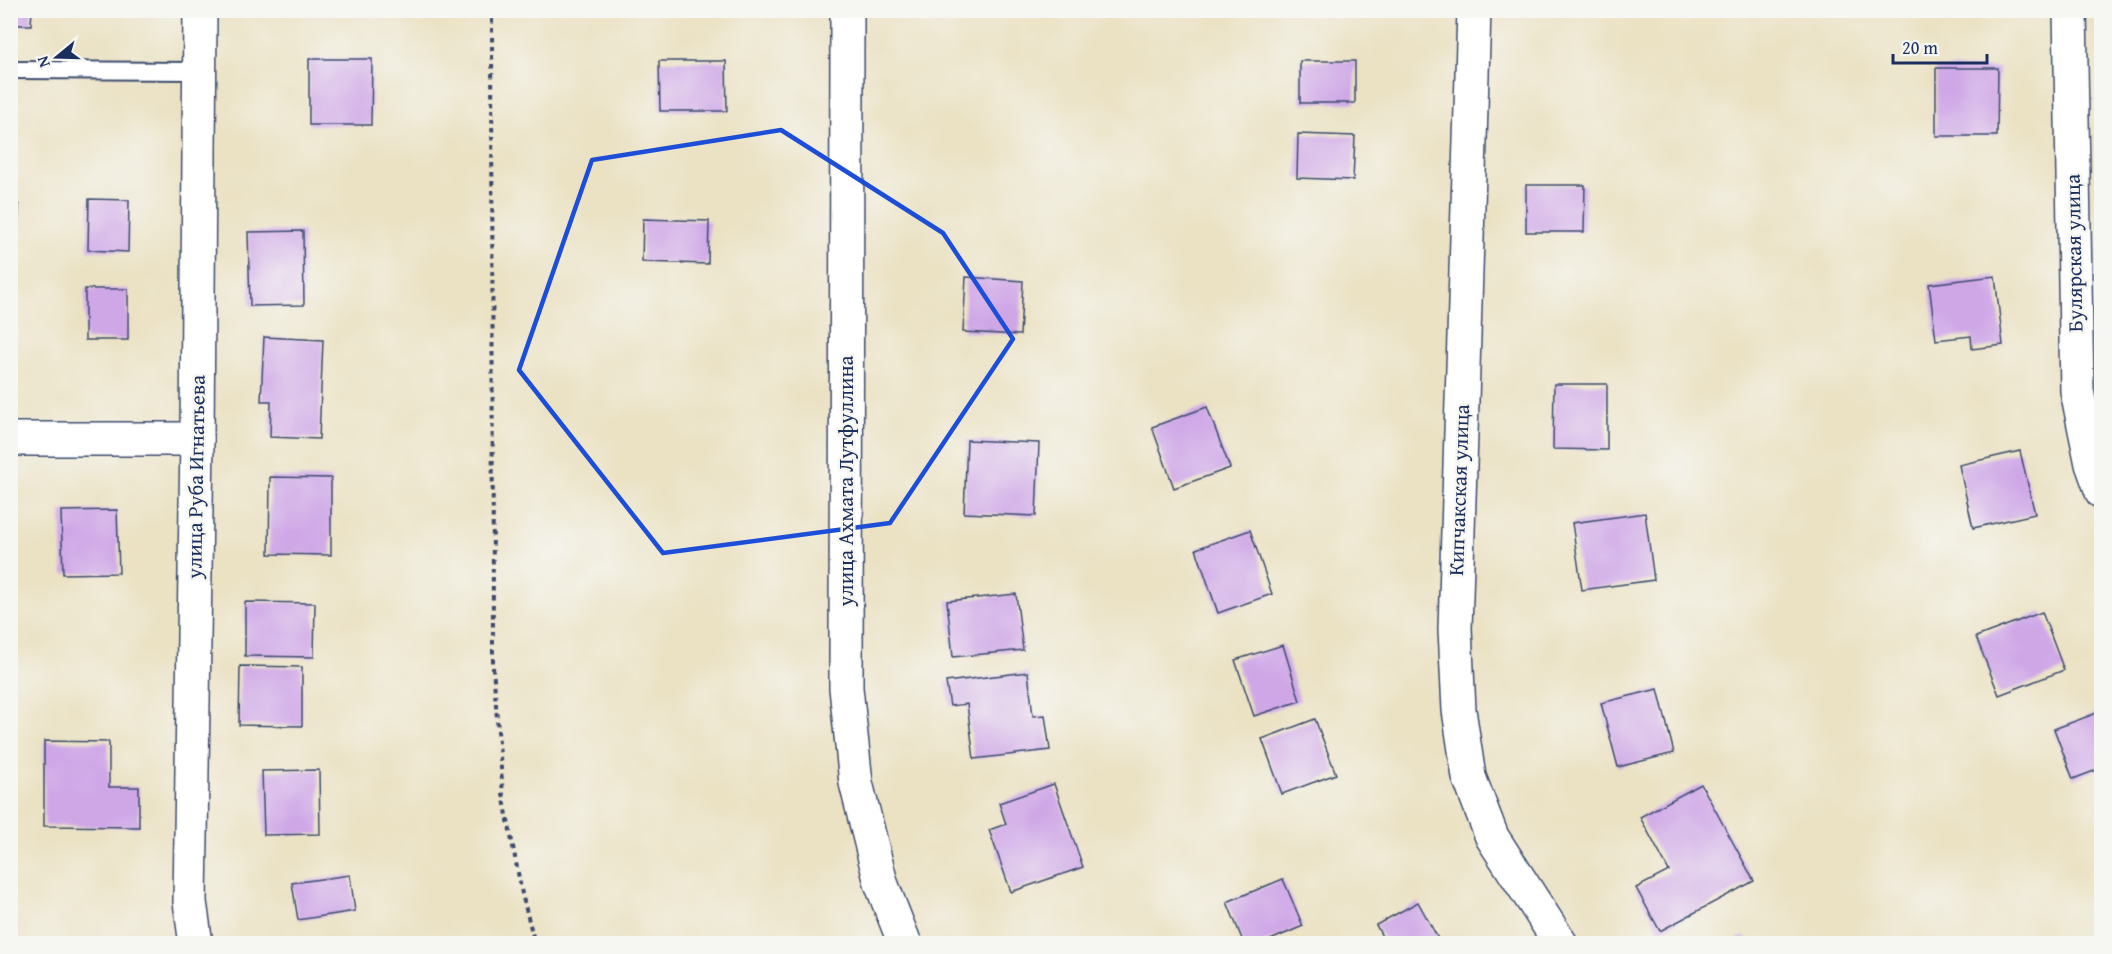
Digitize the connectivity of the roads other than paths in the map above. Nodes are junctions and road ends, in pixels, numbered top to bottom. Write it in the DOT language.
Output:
graph roads {
  1 [pos="200,10"];
  2 [pos="846,10"];
  3 [pos="1474,10"];
  4 [pos="2070,10"];
  5 [pos="10,70"];
  6 [pos="199,71"];
  7 [pos="10,439"];
  8 [pos="197,439"];
  9 [pos="2102,492"];
  10 [pos="196,944"];
  11 [pos="905,944"];
  12 [pos="1561,944"];
  1 -- 6 [label="street, улица Руба Игнатьева"];
  2 -- 11 [label="street, улица Ахмата Лутфуллина"];
  3 -- 12 [label="street, Кипчакская улица"];
  4 -- 9 [label="street, Булярская улица"];
  5 -- 6 [label="lane"];
  6 -- 8 [label="street, улица Руба Игнатьева"];
  7 -- 8 [label="street"];
  8 -- 10 [label="street, улица Руба Игнатьева"];
}
